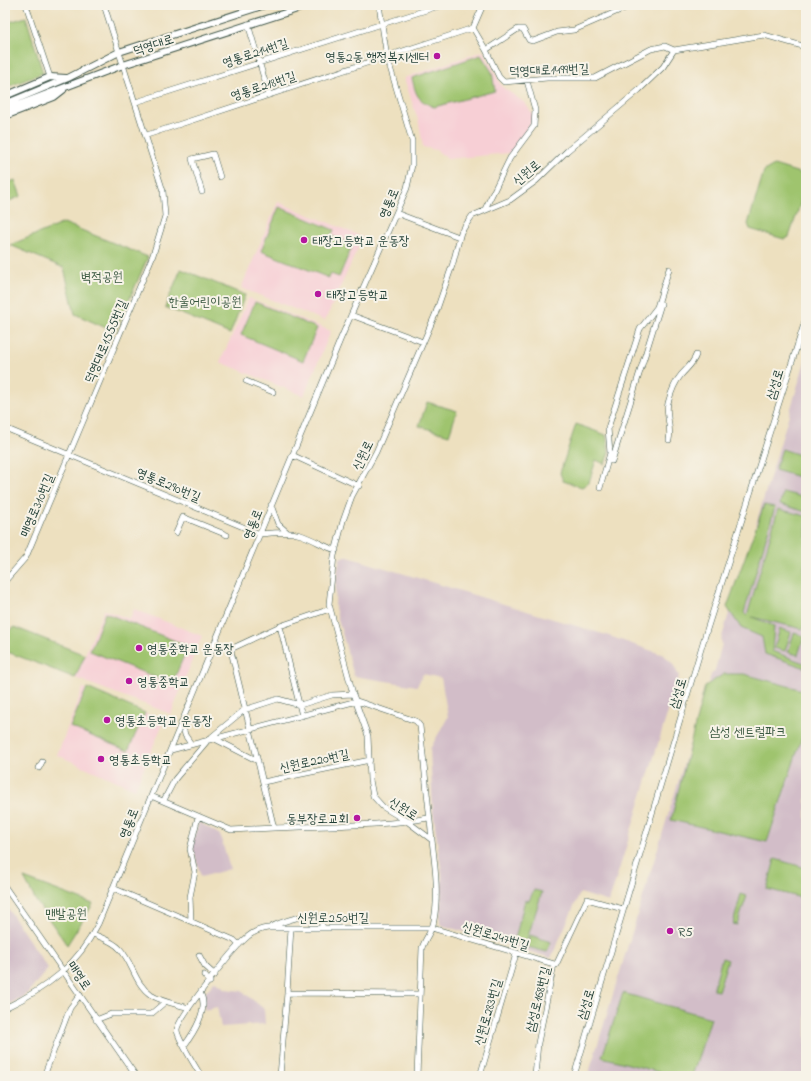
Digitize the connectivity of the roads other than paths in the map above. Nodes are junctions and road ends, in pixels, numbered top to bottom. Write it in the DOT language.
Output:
graph roads {
  1 [pos="26,5"];
  2 [pos="104,5"];
  3 [pos="265,5"];
  4 [pos="310,5"];
  5 [pos="379,5"];
  6 [pos="442,5"];
  7 [pos="483,5"];
  8 [pos="631,5"];
  9 [pos="248,24"];
  10 [pos="382,24"];
  11 [pos="473,28"];
  12 [pos="806,47"];
  13 [pos="486,50"];
  14 [pos="674,50"];
  15 [pos="119,52"];
  16 [pos="387,57"];
  17 [pos="260,63"];
  18 [pos="123,65"];
  19 [pos="50,77"];
  20 [pos="68,78"];
  21 [pos="527,81"];
  22 [pos="71,85"];
  23 [pos="269,95"];
  24 [pos="5,96"];
  25 [pos="136,102"];
  26 [pos="6,107"];
  27 [pos="5,116"];
  28 [pos="147,135"];
  29 [pos="220,177"];
  30 [pos="202,192"];
  31 [pos="484,211"];
  32 [pos="396,213"];
  33 [pos="459,237"];
  34 [pos="351,315"];
  35 [pos="806,318"];
  36 [pos="423,342"];
  37 [pos="696,355"];
  38 [pos="246,381"];
  39 [pos="273,392"];
  40 [pos="5,428"];
  41 [pos="669,440"];
  42 [pos="70,454"];
  43 [pos="292,455"];
  44 [pos="359,486"];
  45 [pos="602,488"];
  46 [pos="271,506"];
  47 [pos="287,532"];
  48 [pos="176,533"];
  49 [pos="260,534"];
  50 [pos="226,536"];
  51 [pos="336,550"];
  52 [pos="5,582"];
  53 [pos="330,608"];
  54 [pos="280,626"];
  55 [pos="353,694"];
  56 [pos="358,701"];
  57 [pos="300,704"];
  58 [pos="244,710"];
  59 [pos="302,716"];
  60 [pos="182,722"];
  61 [pos="251,729"];
  62 [pos="211,739"];
  63 [pos="191,744"];
  64 [pos="171,750"];
  65 [pos="370,760"];
  66 [pos="258,761"];
  67 [pos="42,762"];
  68 [pos="39,768"];
  69 [pos="263,782"];
  70 [pos="151,796"];
  71 [pos="164,800"];
  72 [pos="198,817"];
  73 [pos="428,818"];
  74 [pos="408,822"];
  75 [pos="274,828"];
  76 [pos="432,840"];
  77 [pos="5,887"];
  78 [pos="113,888"];
  79 [pos="623,909"];
  80 [pos="191,921"];
  81 [pos="268,928"];
  82 [pos="291,928"];
  83 [pos="323,928"];
  84 [pos="432,928"];
  85 [pos="93,934"];
  86 [pos="239,944"];
  87 [pos="199,954"];
  88 [pos="516,954"];
  89 [pos="554,964"];
  90 [pos="65,972"];
  91 [pos="204,975"];
  92 [pos="215,976"];
  93 [pos="210,982"];
  94 [pos="287,993"];
  95 [pos="80,994"];
  96 [pos="200,994"];
  97 [pos="420,994"];
  98 [pos="166,1002"];
  99 [pos="5,1008"];
  100 [pos="188,1008"];
  101 [pos="96,1020"];
  102 [pos="184,1046"];
  103 [pos="44,1076"];
  104 [pos="136,1076"];
  105 [pos="201,1076"];
  106 [pos="230,1076"];
  107 [pos="247,1076"];
  108 [pos="280,1076"];
  109 [pos="417,1076"];
  110 [pos="480,1076"];
  111 [pos="535,1076"];
  112 [pos="574,1076"];
  1 -- 19 [label="street"];
  2 -- 15 [label="street, 덕영대로1555번길"];
  3 -- 15 [label="main road, 덕영대로"];
  4 -- 9 [label="main road, 덕영대로"];
  5 -- 10 [label="street, 영통로"];
  6 -- 10 [label="street, 영통로214번길"];
  7 -- 11 [label="street"];
  8 -- 13 [label="street"];
  9 -- 17 [label="street"];
  9 -- 18 [label="main road, 덕영대로"];
  10 -- 16 [label="street, 영통로"];
  10 -- 17 [label="street, 영통로214번길"];
  11 -- 13 [label="street, 덕영대로1499번길"];
  11 -- 16 [label="street, 영통로218번길"];
  12 -- 14 [label="street"];
  13 -- 21 [label="street, 덕영대로1499번길"];
  14 -- 21 [label="street, 덕영대로1499번길"];
  14 -- 31 [label="street, 신원로"];
  15 -- 18 [label="street, 덕영대로1555번길"];
  15 -- 20 [label="main road, 덕영대로"];
  16 -- 23 [label="street, 영통로218번길"];
  16 -- 32 [label="street, 영통로"];
  17 -- 23 [label="street"];
  17 -- 25 [label="street, 영통로214번길"];
  18 -- 22 [label="main road, 덕영대로"];
  18 -- 25 [label="street, 덕영대로1555번길"];
  19 -- 20 [label="main road"];
  19 -- 24 [label="main road"];
  20 -- 26 [label="main road, 덕영대로"];
  21 -- 31 [label="street"];
  22 -- 26 [label="main road, 덕영대로"];
  22 -- 27 [label="main road"];
  23 -- 28 [label="street, 영통로218번길"];
  25 -- 28 [label="street, 덕영대로1555번길"];
  28 -- 42 [label="street, 덕영대로1555번길"];
  29 -- 30 [label="street"];
  31 -- 33 [label="street, 신원로"];
  32 -- 33 [label="street"];
  32 -- 34 [label="street, 영통로"];
  33 -- 36 [label="street, 신원로"];
  34 -- 36 [label="street"];
  34 -- 43 [label="street, 영통로"];
  35 -- 79 [label="street, 삼성로"];
  36 -- 44 [label="street, 신원로"];
  37 -- 41 [label="street"];
  38 -- 39 [label="street"];
  40 -- 42 [label="street, 영통로290번길"];
  42 -- 49 [label="street, 영통로290번길"];
  42 -- 52 [label="street, 매영로310번길"];
  43 -- 44 [label="street"];
  43 -- 46 [label="street, 영통로"];
  44 -- 51 [label="street, 신원로"];
  45 -- 45 [label="street"];
  46 -- 47 [label="street"];
  46 -- 49 [label="street, 영통로"];
  47 -- 49 [label="street"];
  47 -- 51 [label="street"];
  48 -- 50 [label="street"];
  49 -- 60 [label="street, 영통로"];
  51 -- 53 [label="street, 신원로"];
  53 -- 54 [label="street"];
  53 -- 55 [label="street, 신원로"];
  54 -- 57 [label="street"];
  54 -- 58 [label="street"];
  55 -- 56 [label="street, 신원로"];
  55 -- 57 [label="street"];
  56 -- 59 [label="street"];
  56 -- 65 [label="street, 신원로"];
  56 -- 73 [label="street"];
  57 -- 58 [label="street"];
  57 -- 59 [label="street"];
  58 -- 61 [label="street"];
  58 -- 62 [label="street"];
  59 -- 61 [label="street"];
  60 -- 63 [label="street"];
  60 -- 64 [label="street, 영통로"];
  61 -- 62 [label="street"];
  61 -- 66 [label="street"];
  62 -- 63 [label="street"];
  62 -- 66 [label="street"];
  62 -- 71 [label="street"];
  63 -- 64 [label="street"];
  64 -- 70 [label="street, 영통로"];
  65 -- 69 [label="street, 신원로220번길"];
  65 -- 74 [label="street, 신원로"];
  66 -- 69 [label="street"];
  67 -- 68 [label="street"];
  69 -- 75 [label="street"];
  70 -- 71 [label="street"];
  70 -- 78 [label="street, 영통로"];
  71 -- 72 [label="street"];
  72 -- 75 [label="street"];
  72 -- 80 [label="street"];
  73 -- 74 [label="street"];
  73 -- 76 [label="street"];
  74 -- 75 [label="street"];
  74 -- 76 [label="street, 신원로"];
  76 -- 84 [label="street"];
  77 -- 90 [label="street, 매영로"];
  78 -- 80 [label="street"];
  78 -- 85 [label="street, 영통로"];
  79 -- 89 [label="street, 삼성로168번길"];
  79 -- 112 [label="street, 삼성로"];
  80 -- 86 [label="street"];
  81 -- 82 [label="street, 신원로250번길"];
  81 -- 83 [label="street"];
  81 -- 86 [label="street, 신원로250번길"];
  82 -- 83 [label="street, 신원로250번길"];
  82 -- 94 [label="street"];
  83 -- 84 [label="street, 신원로250번길"];
  84 -- 88 [label="street, 신원로247번길"];
  84 -- 97 [label="street"];
  85 -- 90 [label="street, 영통로"];
  85 -- 98 [label="street"];
  86 -- 92 [label="street, 신원로250번길"];
  87 -- 92 [label="street"];
  88 -- 89 [label="street, 신원로247번길"];
  88 -- 110 [label="street, 신원로283번길"];
  89 -- 111 [label="street, 삼성로168번길"];
  90 -- 95 [label="street, 매영로"];
  90 -- 99 [label="street, 영통로"];
  91 -- 93 [label="street"];
  92 -- 93 [label="street, 신원로250번길"];
  93 -- 96 [label="street, 신원로250번길"];
  94 -- 97 [label="street"];
  94 -- 108 [label="street"];
  95 -- 101 [label="street, 매영로"];
  95 -- 103 [label="street"];
  96 -- 100 [label="street, 신원로250번길"];
  96 -- 102 [label="street"];
  97 -- 109 [label="street"];
  98 -- 100 [label="street"];
  98 -- 101 [label="street"];
  100 -- 102 [label="street, 신원로250번길"];
  101 -- 104 [label="street, 매영로"];
  102 -- 105 [label="street"];
  106 -- 107 [label="street"];
}
